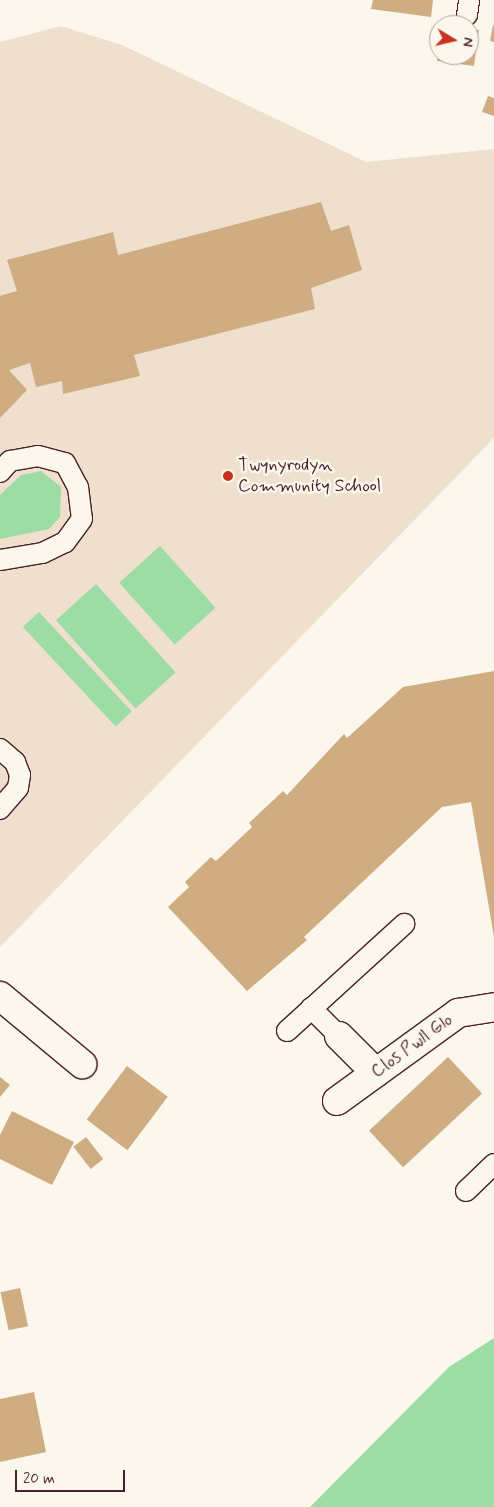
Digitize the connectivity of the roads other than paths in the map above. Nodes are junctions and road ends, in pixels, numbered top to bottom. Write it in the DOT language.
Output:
graph roads {
  1 [pos="0,472"];
  2 [pos="0,560"];
  3 [pos="0,750"];
  4 [pos="0,809"];
  5 [pos="404,924"];
  6 [pos="0,996"];
  7 [pos="311,1008"];
  8 [pos="494,1009"];
  9 [pos="286,1031"];
  10 [pos="339,1036"];
  11 [pos="82,1064"];
  12 [pos="376,1073"];
  13 [pos="337,1102"];
  14 [pos="494,1164"];
  15 [pos="466,1191"];
  1 -- 2 [label="lane"];
  3 -- 4 [label="lane"];
  5 -- 7 [label="lane"];
  6 -- 11 [label="street"];
  7 -- 9 [label="lane"];
  7 -- 10 [label="lane"];
  8 -- 12 [label="street, Clos Pwll Glo"];
  10 -- 12 [label="street"];
  12 -- 13 [label="street, Clos Pwll Glo"];
  14 -- 15 [label="lane"];
}
